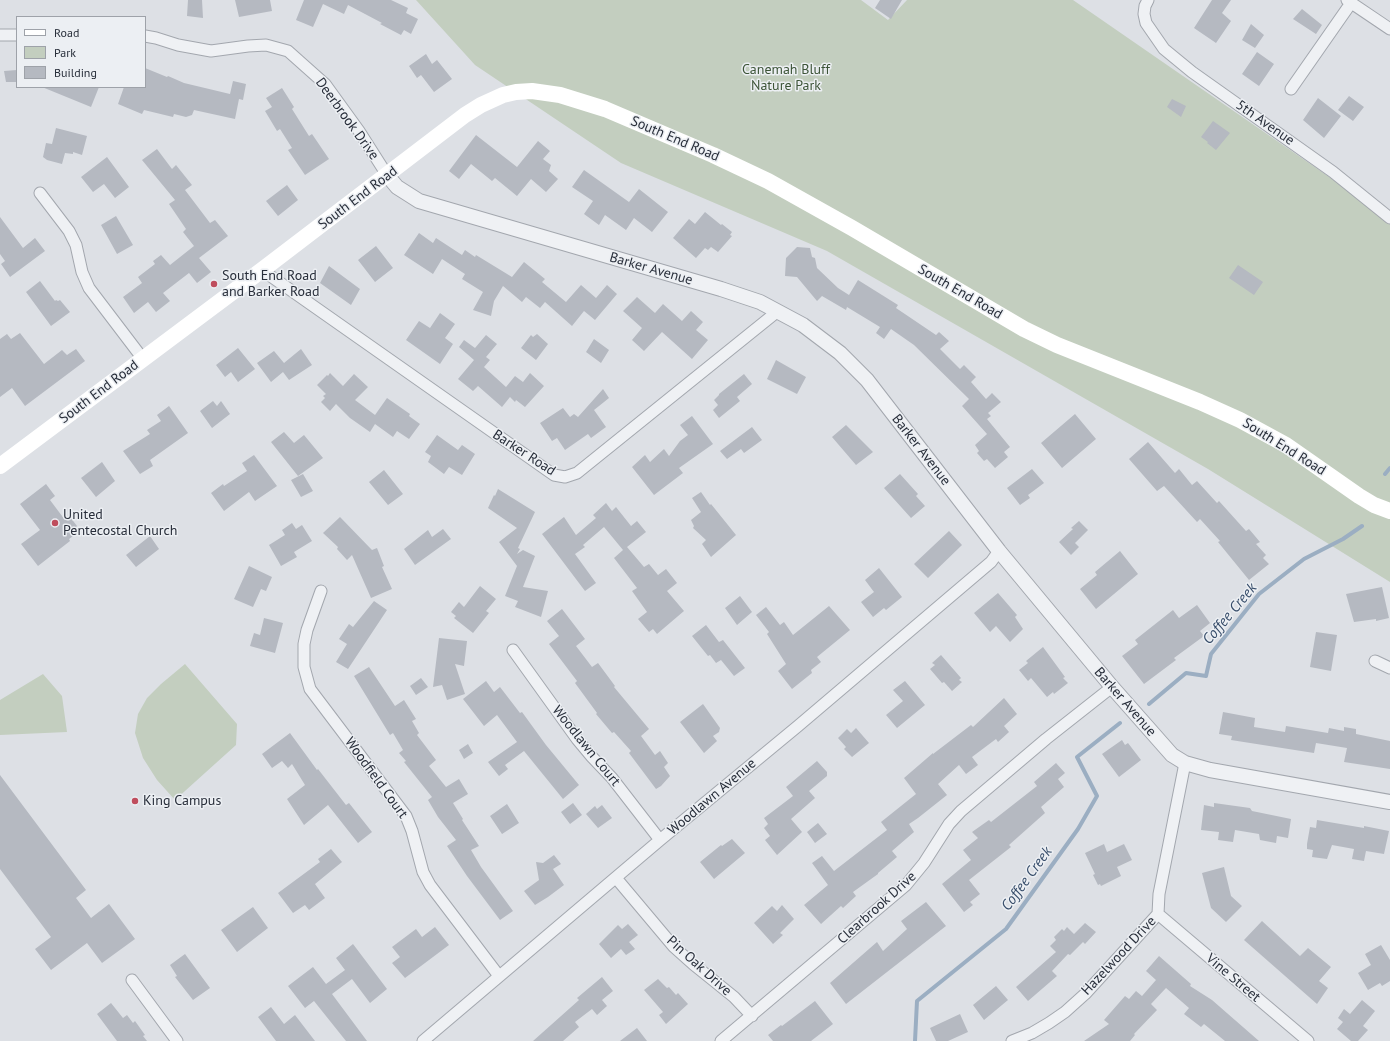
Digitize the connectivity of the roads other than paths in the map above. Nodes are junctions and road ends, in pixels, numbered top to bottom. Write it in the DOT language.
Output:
graph roads {
  1 [pos="1148,0"];
  2 [pos="1349,2"];
  3 [pos="1390,29"];
  4 [pos="0,34"];
  5 [pos="16,34"];
  6 [pos="146,36"];
  7 [pos="1291,89"];
  8 [pos="387,175"];
  9 [pos="40,193"];
  10 [pos="1390,218"];
  11 [pos="262,270"];
  12 [pos="778,311"];
  13 [pos="143,359"];
  14 [pos="0,466"];
  15 [pos="1390,511"];
  16 [pos="999,551"];
  17 [pos="321,591"];
  18 [pos="513,650"];
  19 [pos="1375,661"];
  20 [pos="1390,668"];
  21 [pos="1112,687"];
  22 [pos="1185,763"];
  23 [pos="1390,802"];
  24 [pos="660,840"];
  25 [pos="616,878"];
  26 [pos="1158,914"];
  27 [pos="499,976"];
  28 [pos="132,980"];
  29 [pos="752,1016"];
  30 [pos="177,1041"];
  31 [pos="423,1041"];
  32 [pos="721,1041"];
  33 [pos="1012,1041"];
  34 [pos="1308,1041"];
  1 -- 10 [label="street, 5th Avenue"];
  2 -- 3 [label="street"];
  2 -- 7 [label="street"];
  4 -- 5 [label="street"];
  6 -- 8 [label="street, Deerbrook Drive"];
  8 -- 11 [label="main road, South End Road"];
  8 -- 12 [label="street, Barker Avenue"];
  8 -- 15 [label="main road, South End Road"];
  9 -- 13 [label="street"];
  11 -- 12 [label="street, Barker Road"];
  11 -- 13 [label="main road, South End Road"];
  12 -- 16 [label="street, Barker Avenue"];
  13 -- 14 [label="main road, South End Road"];
  16 -- 21 [label="street, Barker Avenue"];
  16 -- 24 [label="street, Woodlawn Avenue"];
  17 -- 27 [label="street, Woodfield Court"];
  18 -- 24 [label="street, Woodlawn Court"];
  19 -- 20 [label="street"];
  21 -- 22 [label="street, Barker Avenue"];
  21 -- 29 [label="street, Clearbrook Drive"];
  22 -- 23 [label="street, Barker Avenue"];
  22 -- 26 [label="street, Hazelwood Drive"];
  24 -- 25 [label="street, Woodlawn Avenue"];
  25 -- 27 [label="street, Woodlawn Avenue"];
  25 -- 29 [label="street, Pin Oak Drive"];
  26 -- 33 [label="street, Hazelwood Drive"];
  26 -- 34 [label="street, Vine Street"];
  27 -- 31 [label="street, Woodlawn Avenue"];
  28 -- 30 [label="street"];
  29 -- 32 [label="street, Clearbrook Drive"];
}
